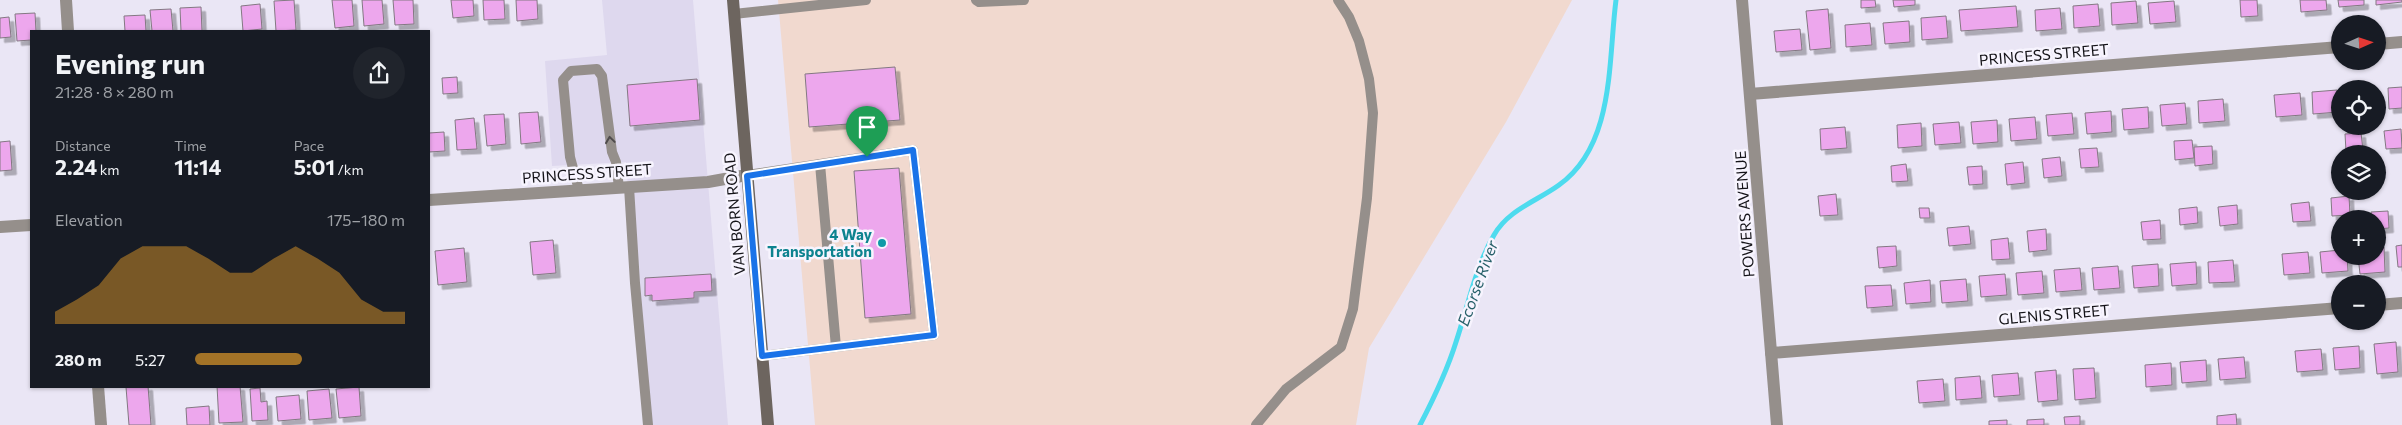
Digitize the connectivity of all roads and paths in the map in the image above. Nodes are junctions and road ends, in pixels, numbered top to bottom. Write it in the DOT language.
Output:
graph roads {
  1 [pos="66,0"];
  2 [pos="732,0"];
  3 [pos="866,0"];
  4 [pos="976,0"];
  5 [pos="1024,0"];
  6 [pos="1338,0"];
  7 [pos="1742,0"];
  8 [pos="734,14"];
  9 [pos="68,30"];
  10 [pos="2402,42"];
  11 [pos="2386,43"];
  12 [pos="2331,48"];
  13 [pos="1750,94"];
  14 [pos="820,164"];
  15 [pos="747,176"];
  16 [pos="624,188"];
  17 [pos="579,190"];
  18 [pos="430,200"];
  19 [pos="30,224"];
  20 [pos="0,227"];
  21 [pos="2402,303"];
  22 [pos="2386,304"];
  23 [pos="2331,309"];
  24 [pos="836,347"];
  25 [pos="1771,353"];
  26 [pos="762,356"];
  27 [pos="98,388"];
  28 [pos="101,425"];
  29 [pos="648,425"];
  30 [pos="768,425"];
  31 [pos="1256,425"];
  32 [pos="1777,425"];
  1 -- 9 [label="street"];
  2 -- 8 [label="main road, VAN BORN ROAD"];
  3 -- 8 [label="lane"];
  4 -- 5 [label="lane"];
  6 -- 31 [label="lane"];
  7 -- 13 [label="street, POWERS AVENUE"];
  8 -- 15 [label="main road, VAN BORN ROAD"];
  10 -- 11 [label="street"];
  12 -- 13 [label="street, PRINCESS STREET"];
  13 -- 25 [label="street, POWERS AVENUE"];
  14 -- 15 [label="lane"];
  14 -- 24 [label="lane"];
  14 -- 24 [label="lane"];
  15 -- 16 [label="street, PRINCESS STREET"];
  15 -- 26 [label="main road, VAN BORN ROAD"];
  16 -- 17 [label="street, PRINCESS STREET"];
  16 -- 17 [label="lane, one-way"];
  16 -- 29 [label="lane"];
  17 -- 18 [label="street, PRINCESS STREET"];
  19 -- 20 [label="street"];
  21 -- 22 [label="street"];
  23 -- 25 [label="street, GLENIS STREET"];
  24 -- 26 [label="lane"];
  25 -- 32 [label="street, POWERS AVENUE"];
  26 -- 30 [label="main road, VAN BORN ROAD"];
  27 -- 28 [label="street"];
}
